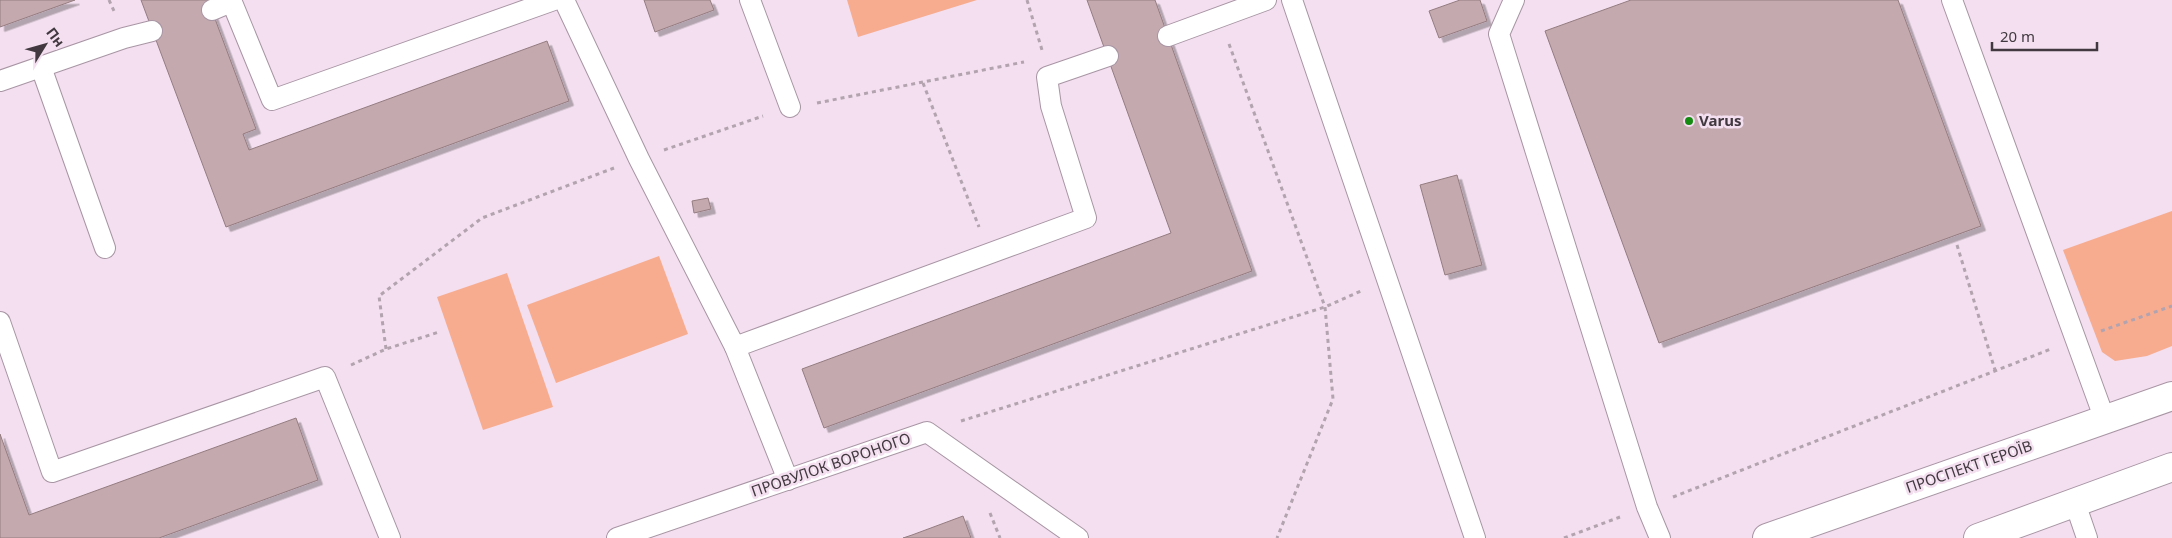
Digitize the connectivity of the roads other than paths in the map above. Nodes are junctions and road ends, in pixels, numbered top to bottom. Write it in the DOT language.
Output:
graph roads {
  1 [pos="554,0"];
  2 [pos="564,0"];
  3 [pos="750,0"];
  4 [pos="1266,0"];
  5 [pos="1292,0"];
  6 [pos="1514,0"];
  7 [pos="1952,0"];
  8 [pos="231,1"];
  9 [pos="212,10"];
  10 [pos="152,31"];
  11 [pos="1168,36"];
  12 [pos="1108,56"];
  13 [pos="41,67"];
  14 [pos="0,81"];
  15 [pos="790,107"];
  16 [pos="105,248"];
  17 [pos="0,322"];
  18 [pos="735,347"];
  19 [pos="2172,396"];
  20 [pos="2105,420"];
  21 [pos="2172,468"];
  22 [pos="788,480"];
  23 [pos="2075,503"];
  24 [pos="390,538"];
  25 [pos="617,538"];
  26 [pos="1078,538"];
  27 [pos="1475,538"];
  28 [pos="1660,538"];
  29 [pos="1767,538"];
  30 [pos="1978,538"];
  31 [pos="2087,538"];
  1 -- 8 [label="lane"];
  2 -- 18 [label="lane"];
  3 -- 15 [label="lane"];
  4 -- 11 [label="lane"];
  5 -- 27 [label="lane"];
  6 -- 28 [label="lane"];
  7 -- 20 [label="lane"];
  8 -- 9 [label="lane"];
  10 -- 13 [label="lane"];
  12 -- 18 [label="lane"];
  13 -- 14 [label="lane"];
  13 -- 16 [label="lane"];
  17 -- 24 [label="lane"];
  18 -- 22 [label="lane"];
  19 -- 20 [label="main road, ПРОСПЕКТ ГЕРОЇВ"];
  20 -- 29 [label="main road, ПРОСПЕКТ ГЕРОЇВ"];
  21 -- 23 [label="main road"];
  22 -- 25 [label="lane, ПРОВУЛОК ВОРОНОГО"];
  22 -- 26 [label="lane, ПРОВУЛОК ВОРОНОГО"];
  23 -- 30 [label="main road"];
  23 -- 31 [label="lane"];
}
